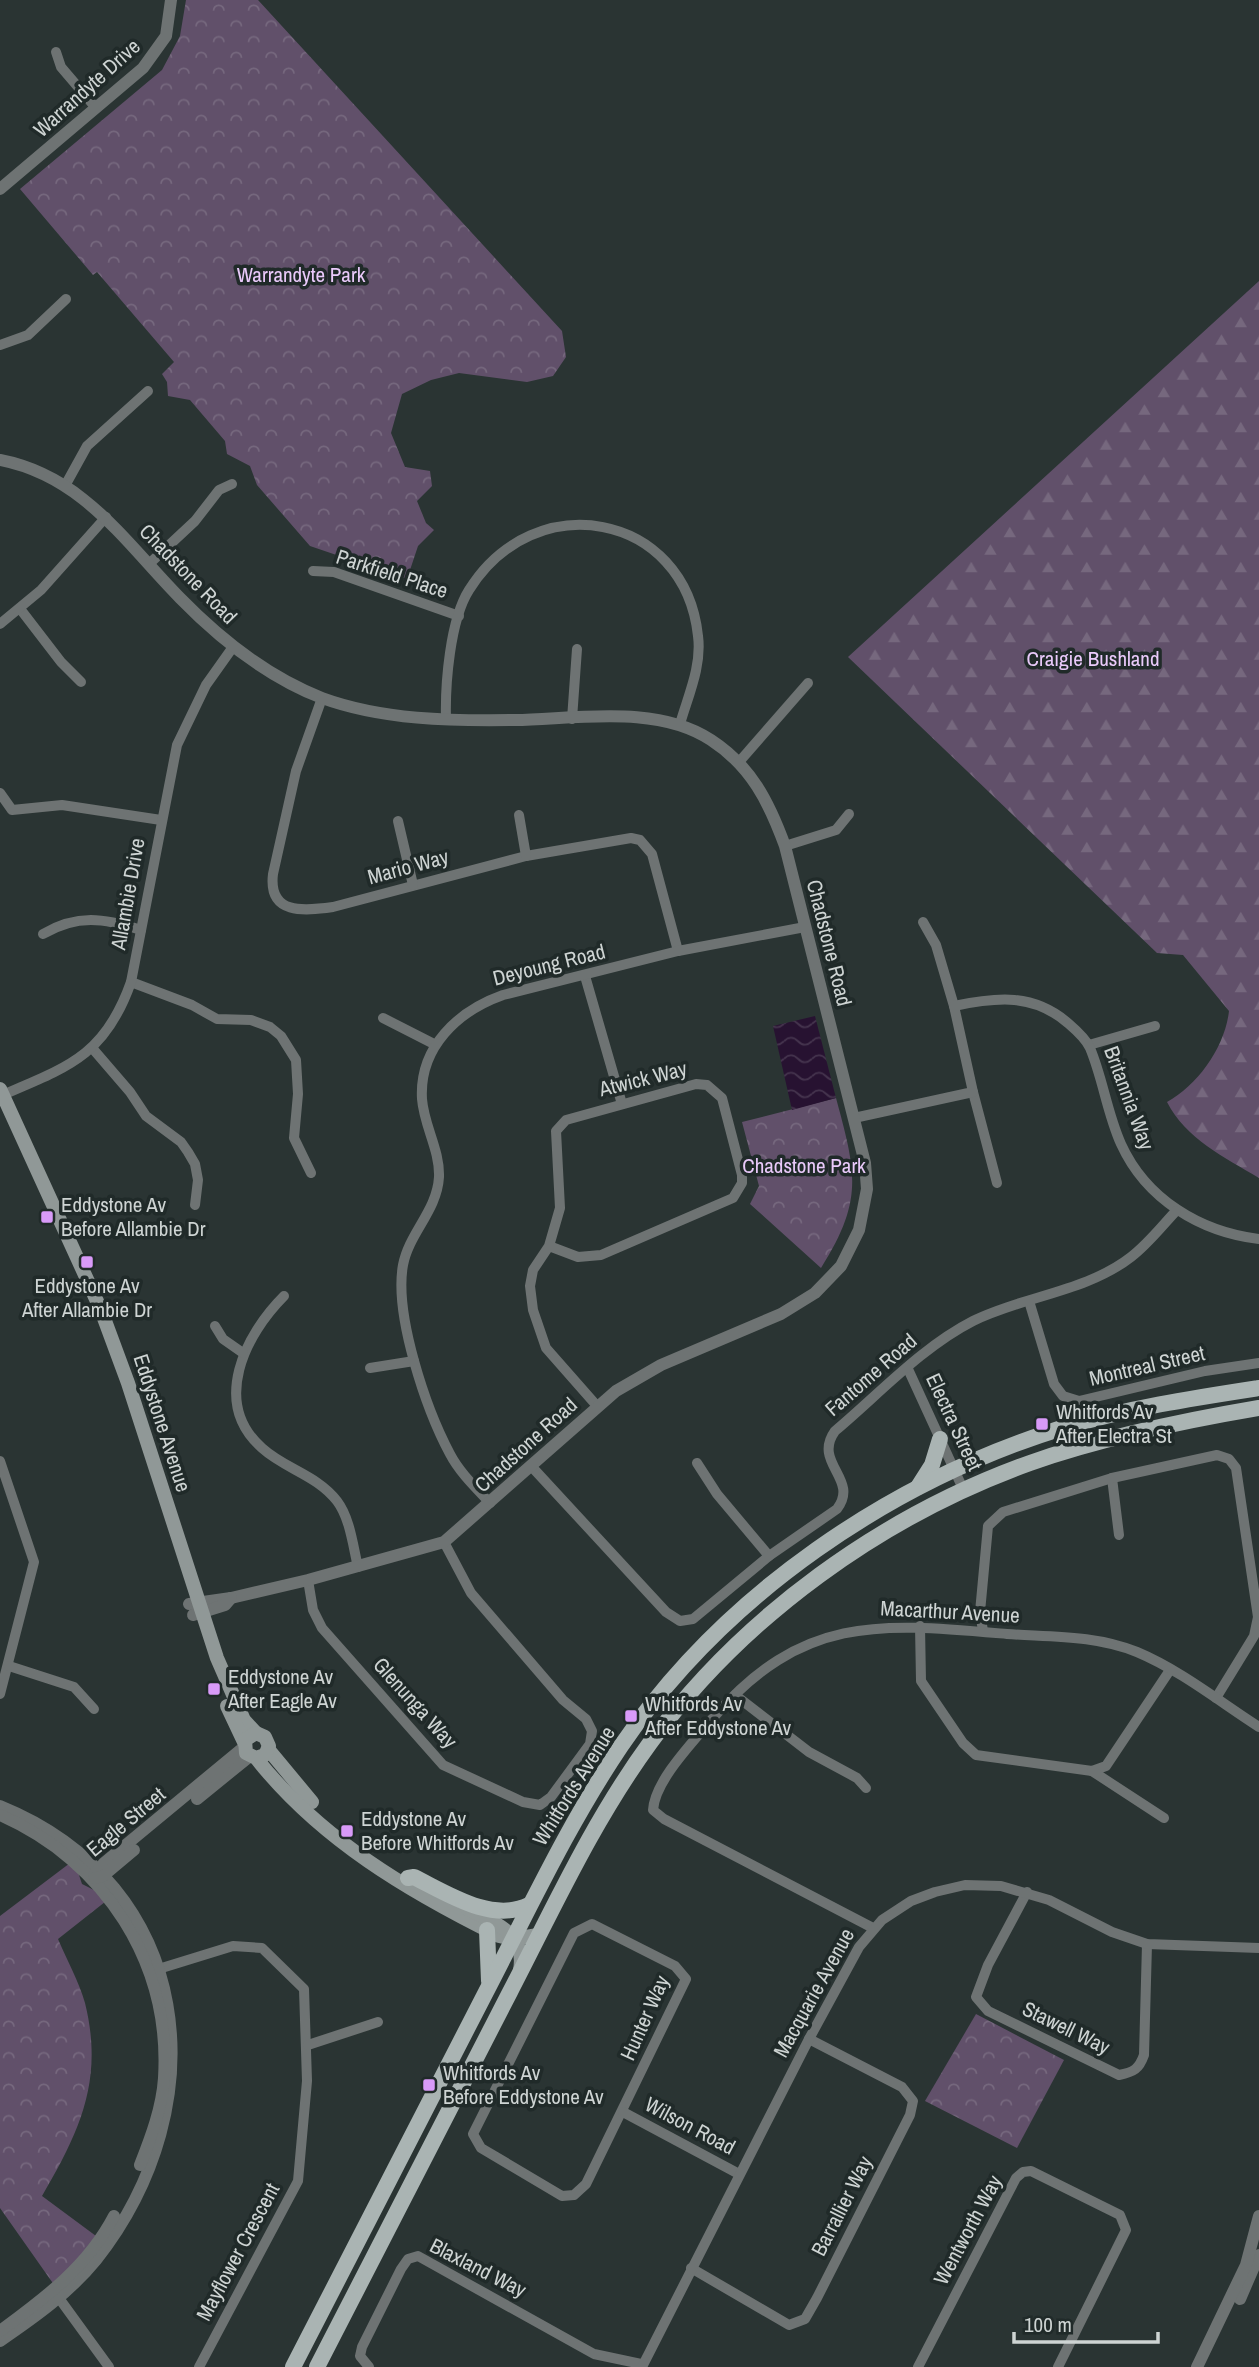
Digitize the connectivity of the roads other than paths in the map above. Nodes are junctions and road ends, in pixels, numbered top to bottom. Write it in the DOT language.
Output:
graph roads {
  1 [pos="171,0"];
  2 [pos="56,52"];
  3 [pos="96,108"];
  4 [pos="0,190"];
  5 [pos="66,299"];
  6 [pos="0,345"];
  7 [pos="148,391"];
  8 [pos="0,460"];
  9 [pos="66,484"];
  10 [pos="232,484"];
  11 [pos="106,517"];
  12 [pos="150,563"];
  13 [pos="313,571"];
  14 [pos="21,610"];
  15 [pos="459,617"];
  16 [pos="0,624"];
  17 [pos="233,647"];
  18 [pos="577,649"];
  19 [pos="81,682"];
  20 [pos="808,683"];
  21 [pos="322,698"];
  22 [pos="572,719"];
  23 [pos="446,720"];
  24 [pos="680,724"];
  25 [pos="739,762"];
  26 [pos="0,793"];
  27 [pos="849,814"];
  28 [pos="519,815"];
  29 [pos="161,820"];
  30 [pos="398,821"];
  31 [pos="785,846"];
  32 [pos="526,856"];
  33 [pos="413,885"];
  34 [pos="923,922"];
  35 [pos="805,927"];
  36 [pos="141,930"];
  37 [pos="43,934"];
  38 [pos="678,951"];
  39 [pos="586,976"];
  40 [pos="131,982"];
  41 [pos="954,1006"];
  42 [pos="383,1018"];
  43 [pos="1155,1026"];
  44 [pos="435,1044"];
  45 [pos="1089,1045"];
  46 [pos="93,1049"];
  47 [pos="973,1091"];
  48 [pos="1,1097"];
  49 [pos="622,1104"];
  50 [pos="854,1118"];
  51 [pos="311,1172"];
  52 [pos="997,1183"];
  53 [pos="195,1205"];
  54 [pos="1176,1211"];
  55 [pos="1259,1239"];
  56 [pos="549,1246"];
  57 [pos="284,1296"];
  58 [pos="1029,1301"];
  59 [pos="215,1326"];
  60 [pos="243,1353"];
  61 [pos="414,1361"];
  62 [pos="1259,1363"];
  63 [pos="370,1368"];
  64 [pos="908,1369"];
  65 [pos="1259,1388"];
  66 [pos="597,1406"];
  67 [pos="1259,1408"];
  68 [pos="940,1439"];
  69 [pos="0,1461"];
  70 [pos="696,1463"];
  71 [pos="532,1467"];
  72 [pos="955,1470"];
  73 [pos="1112,1478"];
  74 [pos="916,1489"];
  75 [pos="964,1491"];
  76 [pos="490,1503"];
  77 [pos="1119,1535"];
  78 [pos="443,1542"];
  79 [pos="769,1556"];
  80 [pos="358,1567"];
  81 [pos="309,1580"];
  82 [pos="195,1608"];
  83 [pos="920,1626"];
  84 [pos="984,1631"];
  85 [pos="9,1666"];
  86 [pos="1170,1670"];
  87 [pos="0,1694"];
  88 [pos="735,1695"];
  89 [pos="1216,1698"];
  90 [pos="94,1709"];
  91 [pos="1259,1727"];
  92 [pos="253,1748"];
  93 [pos="1092,1771"];
  94 [pos="866,1788"];
  95 [pos="0,1805"];
  96 [pos="0,1815"];
  97 [pos="1164,1818"];
  98 [pos="97,1875"];
  99 [pos="408,1878"];
  100 [pos="1027,1892"];
  101 [pos="529,1905"];
  102 [pos="873,1928"];
  103 [pos="487,1930"];
  104 [pos="538,1935"];
  105 [pos="514,1938"];
  106 [pos="1147,1944"];
  107 [pos="1259,1948"];
  108 [pos="155,1970"];
  109 [pos="519,1975"];
  110 [pos="489,1987"];
  111 [pos="378,2022"];
  112 [pos="809,2039"];
  113 [pos="308,2045"];
  114 [pos="623,2112"];
  115 [pos="739,2174"];
  116 [pos="1259,2216"];
  117 [pos="1259,2255"];
  118 [pos="691,2268"];
  119 [pos="57,2295"];
  120 [pos="0,2330"];
  121 [pos="0,2341"];
  122 [pos="642,2366"];
  123 [pos="109,2367"];
  124 [pos="199,2367"];
  125 [pos="293,2367"];
  126 [pos="317,2367"];
  127 [pos="369,2367"];
  128 [pos="919,2367"];
  129 [pos="1058,2367"];
  130 [pos="1197,2367"];
  131 [pos="1206,2367"];
  1 -- 3 [label="street, Warrandyte Drive"];
  2 -- 3 [label="street"];
  3 -- 4 [label="street, Warrandyte Drive"];
  5 -- 6 [label="street"];
  7 -- 9 [label="street"];
  8 -- 9 [label="street, Chadstone Road"];
  9 -- 11 [label="street, Chadstone Road"];
  10 -- 12 [label="street"];
  11 -- 12 [label="street, Chadstone Road"];
  11 -- 14 [label="street"];
  12 -- 17 [label="street, Chadstone Road"];
  13 -- 15 [label="street, Parkfield Place"];
  14 -- 16 [label="street"];
  14 -- 19 [label="street"];
  15 -- 23 [label="street"];
  15 -- 24 [label="street"];
  17 -- 21 [label="street, Chadstone Road"];
  17 -- 29 [label="street, Allambie Drive"];
  18 -- 22 [label="street"];
  20 -- 25 [label="street"];
  21 -- 23 [label="street, Chadstone Road"];
  21 -- 33 [label="street, Mario Way"];
  22 -- 23 [label="street, Chadstone Road"];
  22 -- 24 [label="street, Chadstone Road"];
  24 -- 25 [label="street, Chadstone Road"];
  25 -- 31 [label="street, Chadstone Road"];
  26 -- 29 [label="street"];
  27 -- 31 [label="street"];
  28 -- 32 [label="street"];
  29 -- 36 [label="street, Allambie Drive"];
  30 -- 33 [label="street"];
  31 -- 35 [label="street, Chadstone Road"];
  32 -- 33 [label="street, Mario Way"];
  32 -- 38 [label="street, Mario Way"];
  34 -- 41 [label="street"];
  35 -- 38 [label="street, Deyoung Road"];
  35 -- 50 [label="street, Chadstone Road"];
  36 -- 37 [label="street"];
  36 -- 40 [label="street, Allambie Drive"];
  38 -- 39 [label="street, Deyoung Road"];
  39 -- 44 [label="street, Deyoung Road"];
  39 -- 49 [label="street"];
  40 -- 46 [label="street, Allambie Drive"];
  40 -- 51 [label="street"];
  41 -- 45 [label="street, Britannia Way"];
  41 -- 47 [label="street"];
  42 -- 44 [label="street"];
  43 -- 45 [label="street"];
  44 -- 61 [label="street, Deyoung Road"];
  45 -- 54 [label="street, Britannia Way"];
  46 -- 48 [label="street, Allambie Drive"];
  46 -- 53 [label="street"];
  47 -- 50 [label="street"];
  47 -- 52 [label="street"];
  48 -- 82 [label="main road, Eddystone Avenue"];
  49 -- 56 [label="street, Atwick Way"];
  49 -- 56 [label="street, Atwick Way"];
  50 -- 66 [label="street, Chadstone Road"];
  54 -- 55 [label="street, Britannia Way"];
  54 -- 58 [label="street, Fantome Road"];
  56 -- 66 [label="street, Atwick Way"];
  57 -- 60 [label="street"];
  58 -- 62 [label="street, Montreal Street"];
  58 -- 64 [label="street, Fantome Road"];
  59 -- 60 [label="street"];
  60 -- 80 [label="street"];
  61 -- 63 [label="street"];
  61 -- 76 [label="street, Deyoung Road"];
  64 -- 68 [label="street, Electra Street"];
  64 -- 79 [label="street, Fantome Road"];
  65 -- 72 [label="main road, Whitfords Avenue"];
  66 -- 71 [label="street, Chadstone Road"];
  67 -- 75 [label="main road, Whitfords Avenue"];
  68 -- 72 [label="street, Electra Street"];
  68 -- 74 [label="main road"];
  69 -- 85 [label="street"];
  70 -- 79 [label="street"];
  71 -- 76 [label="street, Chadstone Road"];
  71 -- 79 [label="street, Fantome Road"];
  72 -- 74 [label="main road, Whitfords Avenue"];
  72 -- 75 [label="street, Electra Street"];
  73 -- 77 [label="street"];
  73 -- 84 [label="street"];
  73 -- 89 [label="street"];
  74 -- 101 [label="main road, Whitfords Avenue"];
  75 -- 104 [label="main road, Whitfords Avenue"];
  76 -- 78 [label="street, Chadstone Road"];
  78 -- 80 [label="street, Chadstone Road"];
  78 -- 81 [label="street, Glenunga Way"];
  80 -- 81 [label="street, Chadstone Road"];
  81 -- 82 [label="street, Chadstone Road"];
  82 -- 92 [label="main road, Eddystone Avenue"];
  83 -- 84 [label="street, Macarthur Avenue"];
  83 -- 88 [label="street, Macarthur Avenue"];
  83 -- 93 [label="street"];
  84 -- 86 [label="street, Macarthur Avenue"];
  85 -- 87 [label="street"];
  85 -- 90 [label="street"];
  86 -- 89 [label="street, Macarthur Avenue"];
  86 -- 93 [label="street"];
  88 -- 94 [label="street"];
  88 -- 102 [label="street, Macarthur Avenue"];
  89 -- 91 [label="street, Macarthur Avenue"];
  92 -- 98 [label="street, Eagle Street"];
  92 -- 99 [label="main road, Eddystone Avenue"];
  92 -- 103 [label="main road, Eddystone Avenue"];
  93 -- 97 [label="street"];
  95 -- 98 [label="street"];
  96 -- 98 [label="street"];
  98 -- 108 [label="street"];
  99 -- 101 [label="main road"];
  99 -- 105 [label="main road, Eddystone Avenue"];
  100 -- 102 [label="street, Macquarie Avenue"];
  100 -- 106 [label="street, Macquarie Avenue"];
  100 -- 106 [label="street, Stawell Way"];
  101 -- 105 [label="main road, Whitfords Avenue"];
  102 -- 112 [label="street, Macquarie Avenue"];
  103 -- 105 [label="main road, Eddystone Avenue"];
  103 -- 110 [label="main road"];
  104 -- 105 [label="main road, Eddystone Avenue"];
  104 -- 109 [label="main road, Whitfords Avenue"];
  105 -- 109 [label="main road"];
  105 -- 110 [label="main road, Whitfords Avenue"];
  106 -- 107 [label="street, Macquarie Avenue"];
  108 -- 113 [label="street, Mayflower Crescent"];
  108 -- 119 [label="street"];
  109 -- 126 [label="main road, Whitfords Avenue"];
  110 -- 125 [label="main road, Whitfords Avenue"];
  111 -- 113 [label="street"];
  112 -- 115 [label="street, Macquarie Avenue"];
  112 -- 118 [label="street, Barrallier Way"];
  113 -- 124 [label="street, Mayflower Crescent"];
  114 -- 114 [label="street, Hunter Way"];
  114 -- 115 [label="street, Wilson Road"];
  115 -- 118 [label="street, Macquarie Avenue"];
  116 -- 130 [label="street"];
  117 -- 131 [label="street"];
  118 -- 122 [label="street, Macquarie Avenue"];
  119 -- 120 [label="street"];
  119 -- 121 [label="street"];
  119 -- 123 [label="street"];
  122 -- 127 [label="street, Blaxland Way"];
  128 -- 129 [label="street, Wentworth Way"];
}
